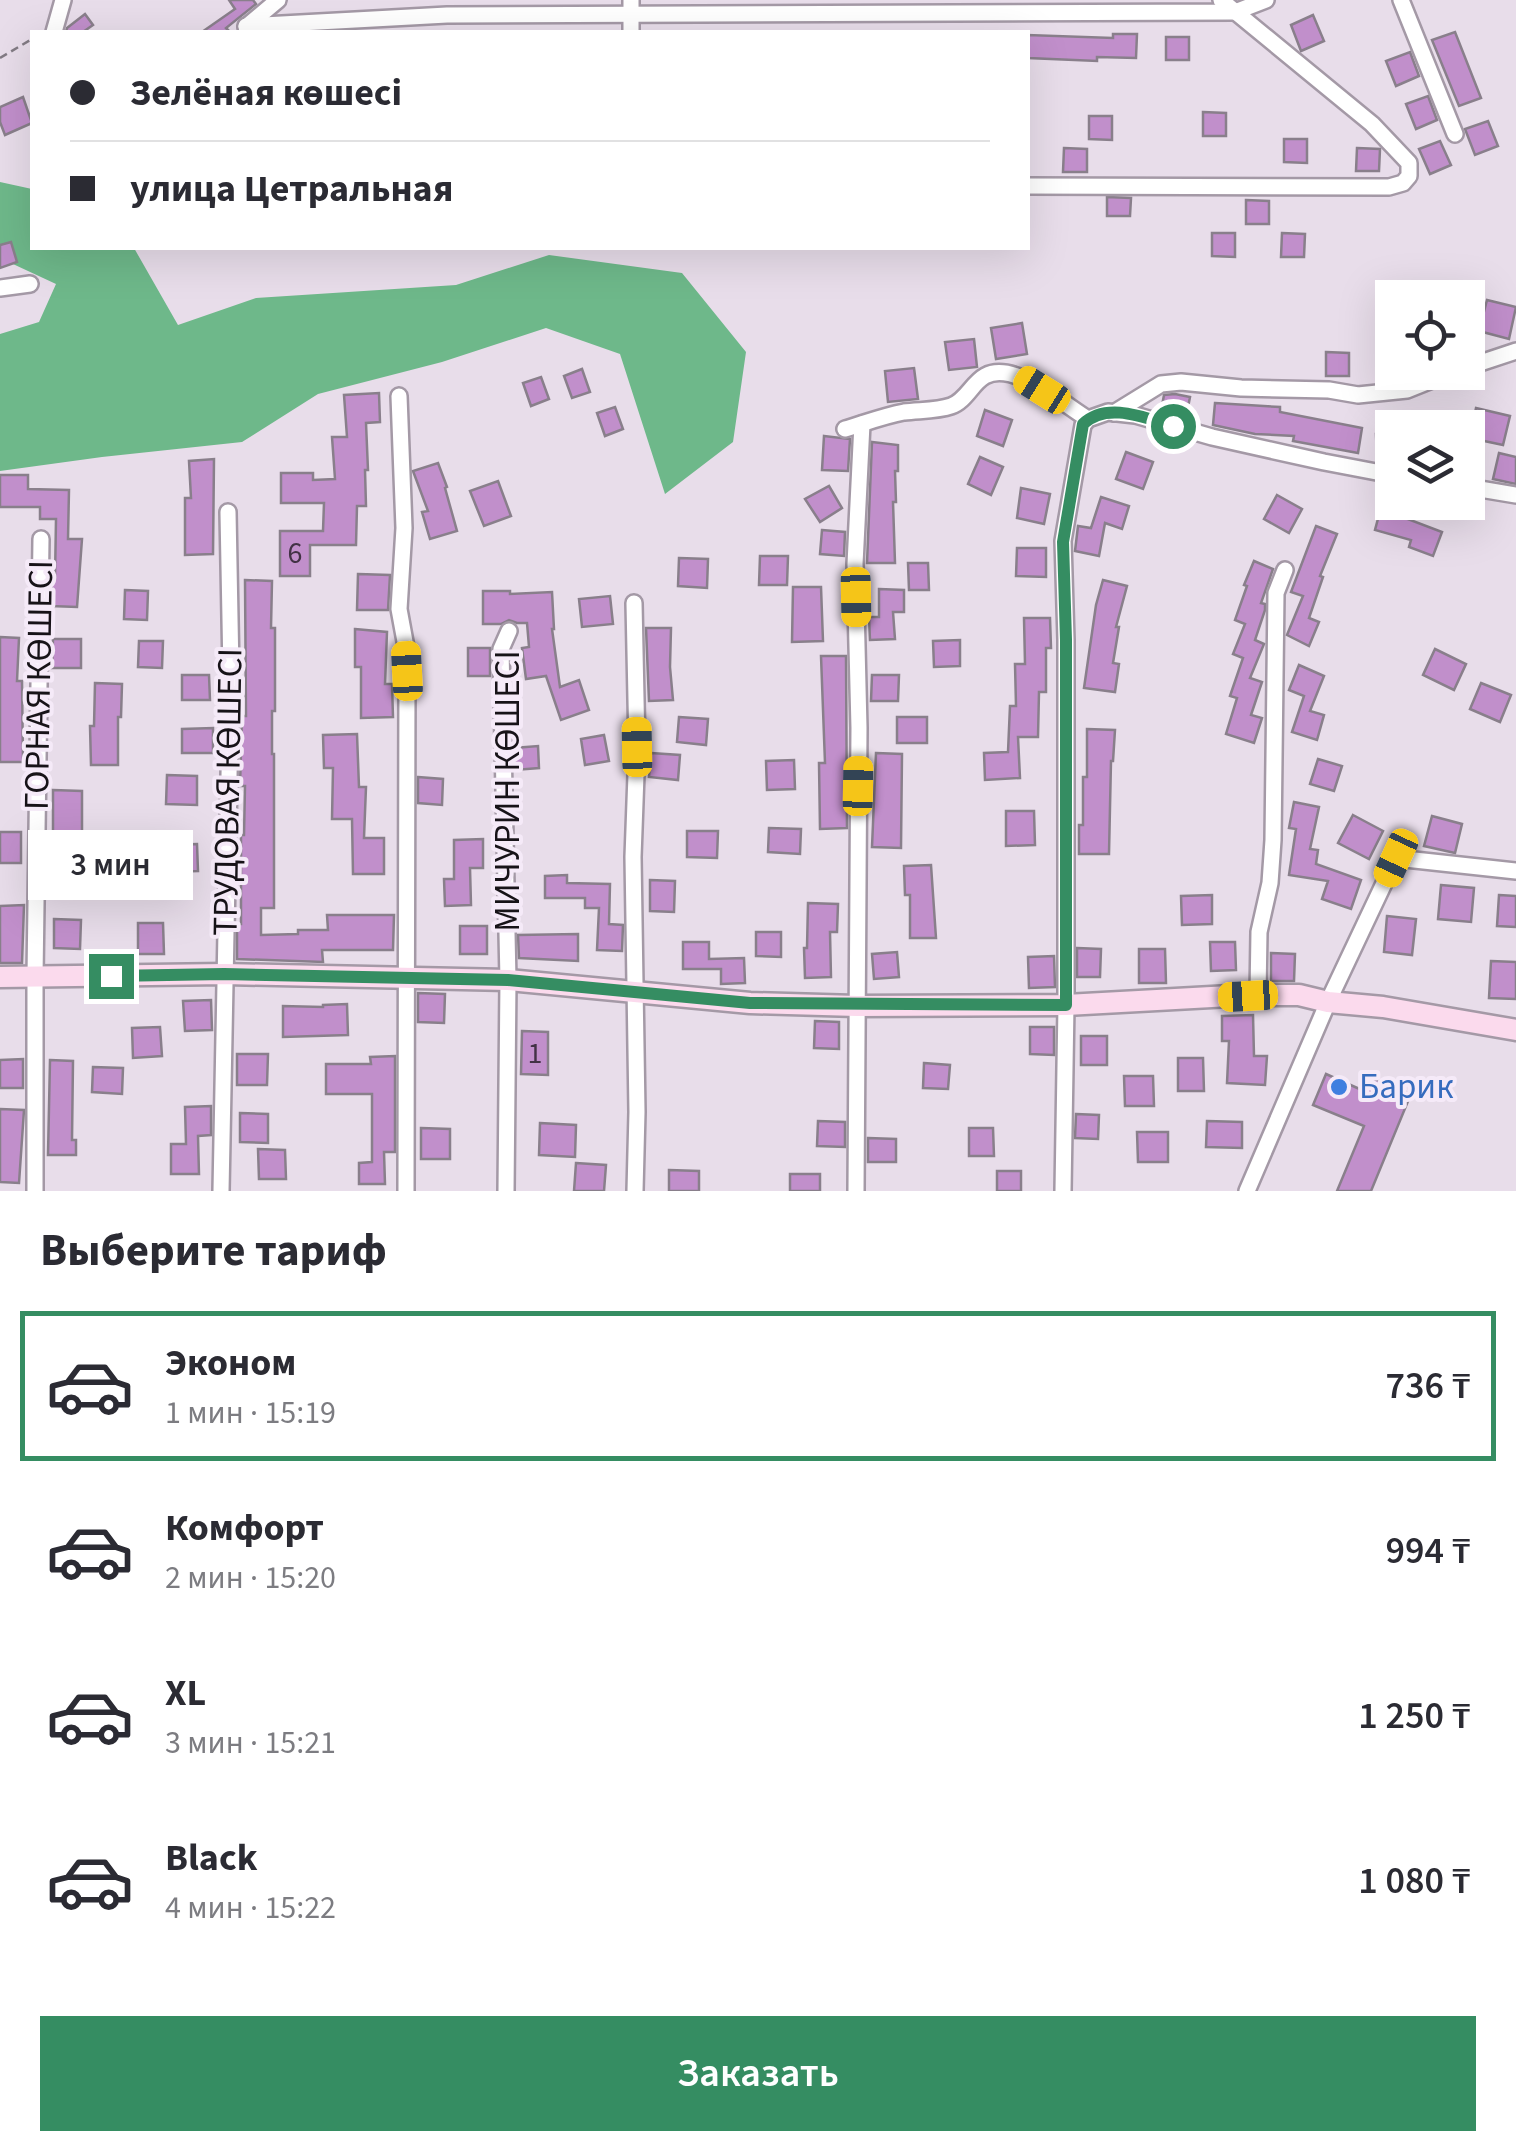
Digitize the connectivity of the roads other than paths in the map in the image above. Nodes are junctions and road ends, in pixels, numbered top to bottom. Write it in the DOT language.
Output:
graph roads {
  1 [pos="63,0"];
  2 [pos="278,0"];
  3 [pos="1221,0"];
  4 [pos="1266,0"];
  5 [pos="1402,0"];
  6 [pos="1235,12"];
  7 [pos="631,16"];
  8 [pos="55,30"];
  9 [pos="242,30"];
  10 [pos="1455,134"];
  11 [pos="1030,186"];
  12 [pos="30,284"];
  13 [pos="0,288"];
  14 [pos="1516,352"];
  15 [pos="1485,362"];
  16 [pos="1408,390"];
  17 [pos="399,396"];
  18 [pos="1114,413"];
  19 [pos="1085,422"];
  20 [pos="862,424"];
  21 [pos="844,428"];
  22 [pos="1375,472"];
  23 [pos="1485,490"];
  24 [pos="1516,495"];
  25 [pos="228,512"];
  26 [pos="42,539"];
  27 [pos="1285,570"];
  28 [pos="634,603"];
  29 [pos="510,631"];
  30 [pos="1516,871"];
  31 [pos="224,974"];
  32 [pos="35,977"];
  33 [pos="406,977"];
  34 [pos="0,978"];
  35 [pos="508,980"];
  36 [pos="634,990"];
  37 [pos="1258,995"];
  38 [pos="1328,1002"];
  39 [pos="1066,1005"];
  40 [pos="856,1006"];
  41 [pos="1516,1030"];
  42 [pos="35,1191"];
  43 [pos="221,1191"];
  44 [pos="406,1191"];
  45 [pos="506,1191"];
  46 [pos="636,1191"];
  47 [pos="856,1191"];
  48 [pos="1062,1191"];
  49 [pos="1247,1191"];
  1 -- 8 [label="street"];
  2 -- 9 [label="street"];
  3 -- 6 [label="street"];
  4 -- 6 [label="street"];
  5 -- 10 [label="street"];
  6 -- 7 [label="street"];
  6 -- 11 [label="street"];
  7 -- 9 [label="street"];
  12 -- 13 [label="street"];
  14 -- 15 [label="street"];
  16 -- 18 [label="street"];
  17 -- 33 [label="street"];
  18 -- 19 [label="street"];
  18 -- 22 [label="street"];
  19 -- 20 [label="street"];
  19 -- 39 [label="street"];
  20 -- 21 [label="street"];
  20 -- 40 [label="street"];
  23 -- 24 [label="street"];
  25 -- 31 [label="street, ТРУДОВАЯ КӨШЕСІ"];
  26 -- 32 [label="street, ГОРНАЯ КӨШЕСІ"];
  27 -- 37 [label="street"];
  28 -- 36 [label="street"];
  29 -- 35 [label="street, МИЧУРИН КӨШЕСІ"];
  30 -- 38 [label="street"];
  31 -- 32 [label="street"];
  31 -- 33 [label="street"];
  31 -- 43 [label="street, ТРУДОВАЯ КӨШЕСІ"];
  32 -- 34 [label="street"];
  32 -- 42 [label="street, ГОРНАЯ КӨШЕСІ"];
  33 -- 35 [label="street"];
  33 -- 44 [label="street"];
  35 -- 36 [label="street"];
  35 -- 45 [label="street, МИЧУРИН КӨШЕСІ"];
  36 -- 40 [label="street"];
  36 -- 46 [label="street"];
  37 -- 38 [label="street"];
  37 -- 39 [label="street"];
  38 -- 41 [label="street"];
  38 -- 49 [label="street"];
  39 -- 40 [label="street"];
  39 -- 48 [label="street"];
  40 -- 47 [label="street"];
}
